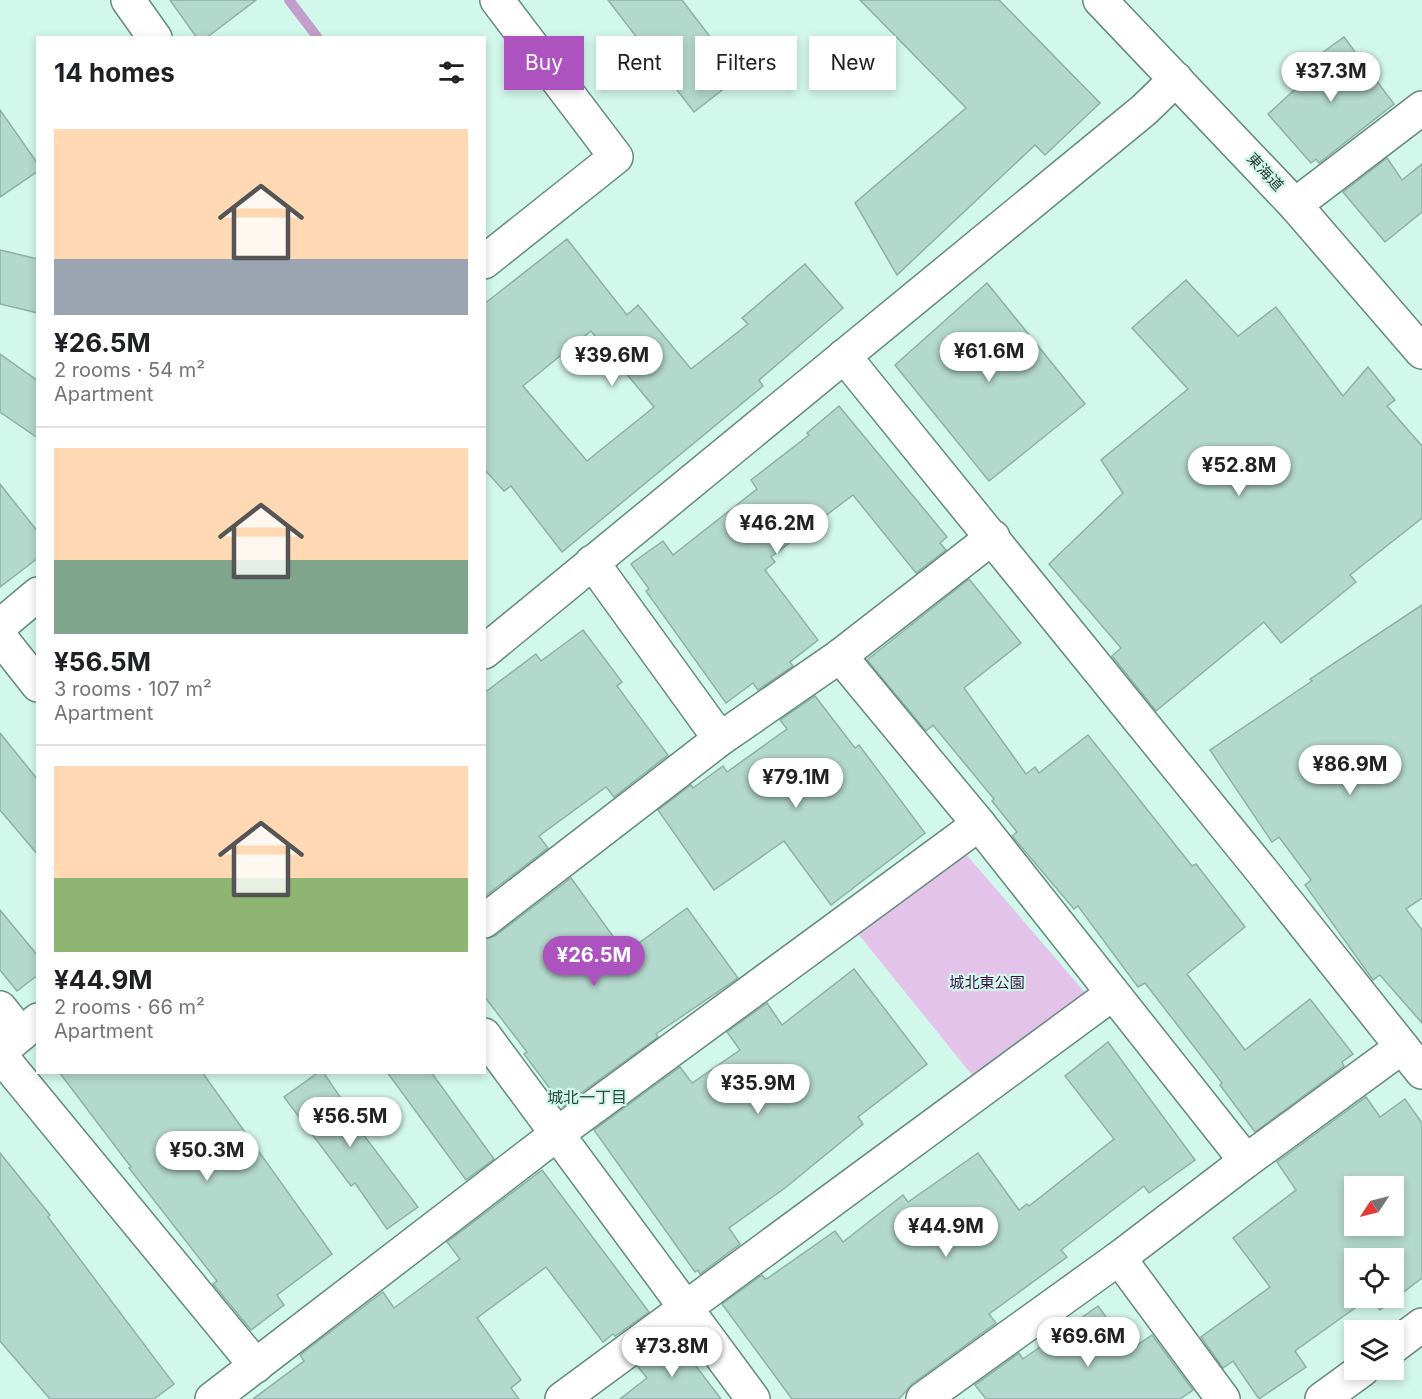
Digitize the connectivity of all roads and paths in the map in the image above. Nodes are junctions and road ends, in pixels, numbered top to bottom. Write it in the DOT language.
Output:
graph roads {
  1 [pos="128,0"];
  2 [pos="497,0"];
  3 [pos="1100,0"];
  4 [pos="154,36"];
  5 [pos="1176,78"];
  6 [pos="1422,108"];
  7 [pos="1295,205"];
  8 [pos="486,260"];
  9 [pos="1422,352"];
  10 [pos="844,356"];
  11 [pos="993,537"];
  12 [pos="592,562"];
  13 [pos="36,596"];
  14 [pos="0,626"];
  15 [pos="0,637"];
  16 [pos="486,650"];
  17 [pos="840,656"];
  18 [pos="36,683"];
  19 [pos="720,739"];
  20 [pos="979,824"];
  21 [pos="486,919"];
  22 [pos="1112,994"];
  23 [pos="0,1008"];
  24 [pos="486,1038"];
  25 [pos="15,1041"];
  26 [pos="1412,1060"];
  27 [pos="36,1069"];
  28 [pos="39,1074"];
  29 [pos="557,1134"];
  30 [pos="1245,1161"];
  31 [pos="1119,1258"];
  32 [pos="685,1307"];
  33 [pos="1422,1325"];
  34 [pos="1404,1338"];
  35 [pos="256,1366"];
  36 [pos="1348,1380"];
  37 [pos="212,1399"];
  38 [pos="562,1399"];
  39 [pos="753,1399"];
  40 [pos="923,1399"];
  41 [pos="1224,1399"];
  42 [pos="1322,1399"];
  1 -- 4 [label="street"];
  2 -- 8 [label="street"];
  3 -- 5 [label="street, 東海道"];
  5 -- 7 [label="street, 東海道"];
  5 -- 10 [label="street"];
  6 -- 7 [label="street"];
  7 -- 9 [label="street, 東海道"];
  10 -- 11 [label="street"];
  10 -- 12 [label="street"];
  11 -- 17 [label="street"];
  11 -- 26 [label="street"];
  12 -- 16 [label="street"];
  12 -- 19 [label="street"];
  13 -- 14 [label="street"];
  15 -- 18 [label="street"];
  17 -- 19 [label="street"];
  17 -- 20 [label="street"];
  19 -- 21 [label="street"];
  20 -- 22 [label="street"];
  20 -- 29 [label="street"];
  22 -- 30 [label="street"];
  22 -- 32 [label="street"];
  23 -- 25 [label="street"];
  24 -- 29 [label="street"];
  25 -- 27 [label="street"];
  26 -- 30 [label="street"];
  28 -- 35 [label="street"];
  29 -- 32 [label="street"];
  29 -- 35 [label="street"];
  30 -- 31 [label="street"];
  31 -- 40 [label="street"];
  31 -- 41 [label="street"];
  32 -- 38 [label="street"];
  32 -- 39 [label="street"];
  33 -- 34 [label="street"];
  35 -- 37 [label="street"];
  36 -- 42 [label="street"];
}
